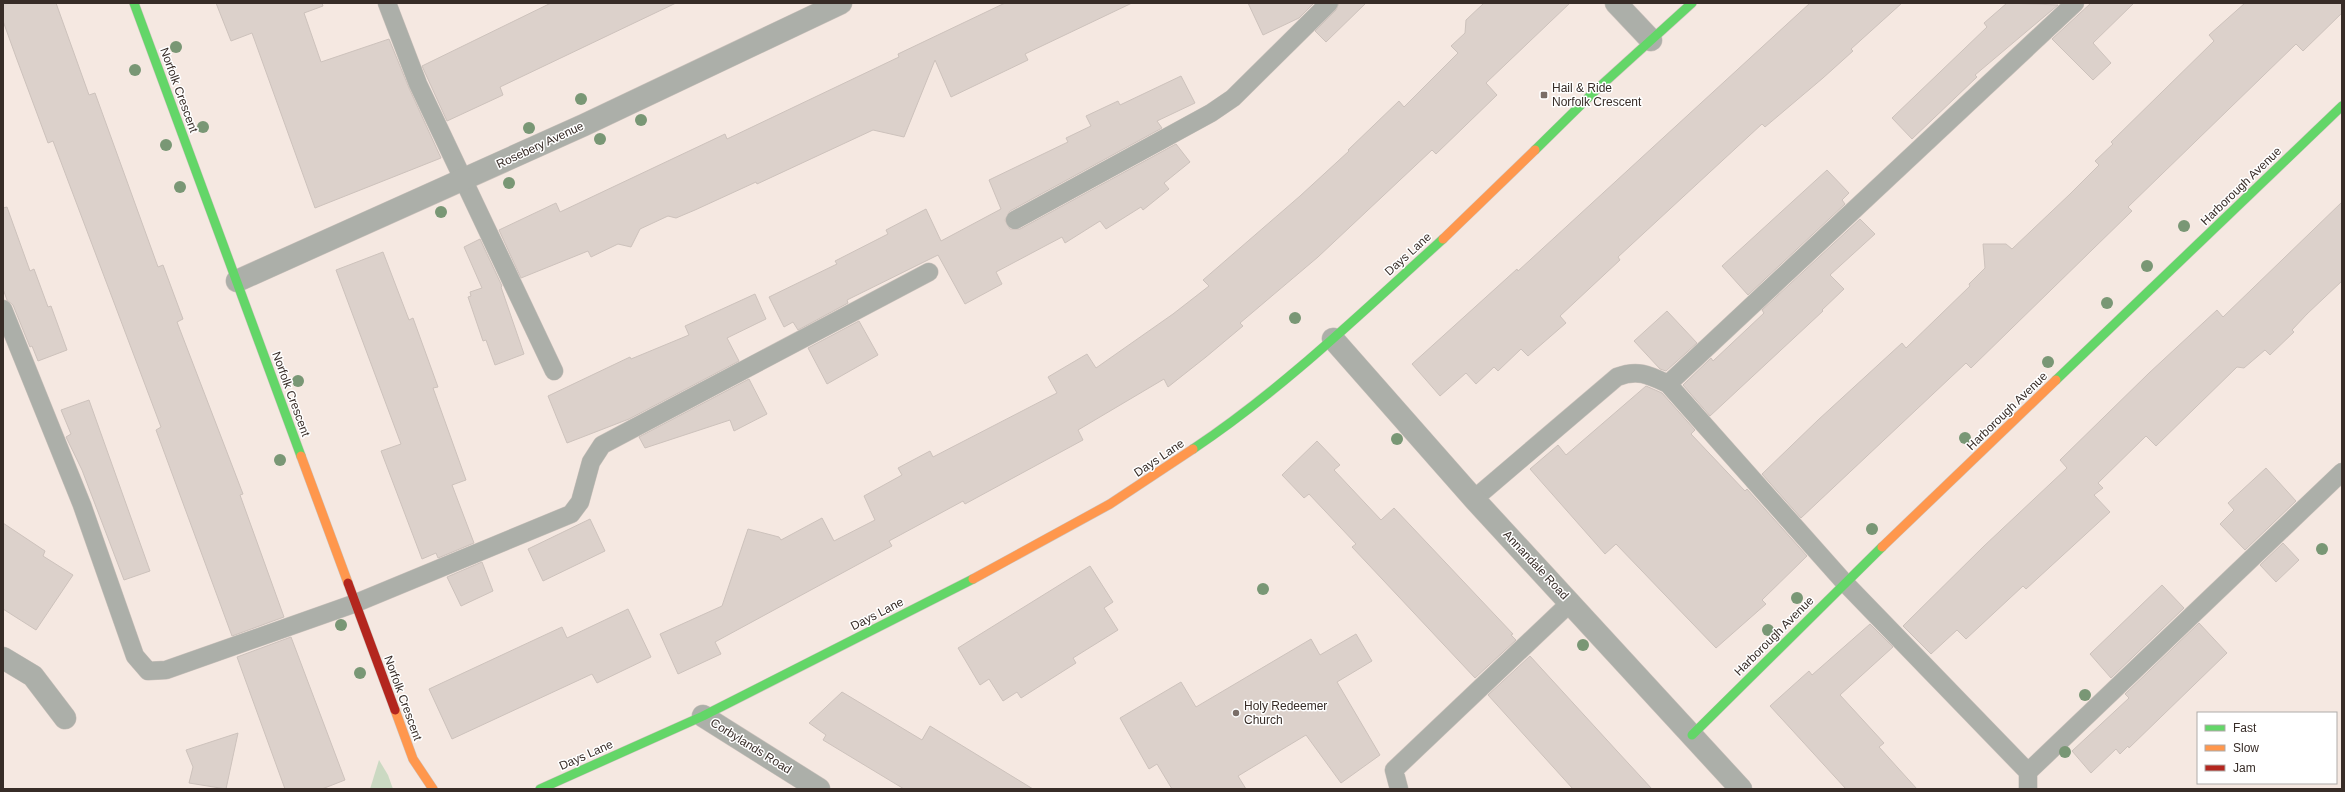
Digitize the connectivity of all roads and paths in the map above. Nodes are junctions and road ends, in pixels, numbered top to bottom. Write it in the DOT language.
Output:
graph roads {
  1 [pos="134,3"];
  2 [pos="387,3"];
  3 [pos="841,3"];
  4 [pos="1329,3"];
  5 [pos="1616,3"];
  6 [pos="1692,3"];
  7 [pos="2075,3"];
  8 [pos="1651,40"];
  9 [pos="2342,106"];
  10 [pos="464,180"];
  11 [pos="1015,220"];
  12 [pos="929,272"];
  13 [pos="237,281"];
  14 [pos="3,309"];
  15 [pos="1332,339"];
  16 [pos="554,372"];
  17 [pos="1668,384"];
  18 [pos="2342,472"];
  19 [pos="1474,499"];
  20 [pos="1845,583"];
  21 [pos="1571,602"];
  22 [pos="356,603"];
  23 [pos="3,658"];
  24 [pos="703,716"];
  25 [pos="65,718"];
  26 [pos="1692,735"];
  27 [pos="2028,781"];
  28 [pos="433,789"];
  29 [pos="540,789"];
  30 [pos="819,789"];
  31 [pos="1399,789"];
  32 [pos="1741,789"];
  1 -- 13 [label="street, Norfolk Crescent"];
  2 -- 10 [label="lane"];
  3 -- 10 [label="street, Rosebery Avenue"];
  4 -- 11 [label="lane"];
  5 -- 8 [label="street"];
  6 -- 8 [label="street, Days Lane"];
  7 -- 17 [label="lane"];
  8 -- 15 [label="street, Days Lane"];
  9 -- 20 [label="street, Harborough Avenue"];
  10 -- 13 [label="street, Rosebery Avenue"];
  10 -- 16 [label="lane"];
  12 -- 22 [label="lane"];
  13 -- 22 [label="street, Norfolk Crescent"];
  14 -- 22 [label="lane"];
  15 -- 19 [label="street, Annandale Road"];
  15 -- 24 [label="street, Days Lane"];
  17 -- 19 [label="lane"];
  17 -- 20 [label="lane"];
  18 -- 27 [label="lane"];
  19 -- 21 [label="street, Annandale Road"];
  20 -- 26 [label="street, Harborough Avenue"];
  20 -- 27 [label="lane"];
  21 -- 26 [label="street, Annandale Road"];
  21 -- 31 [label="lane"];
  22 -- 28 [label="street, Norfolk Crescent"];
  23 -- 25 [label="street"];
  24 -- 29 [label="street, Days Lane"];
  24 -- 30 [label="street, Corbylands Road"];
  26 -- 32 [label="street, Annandale Road"];
}
